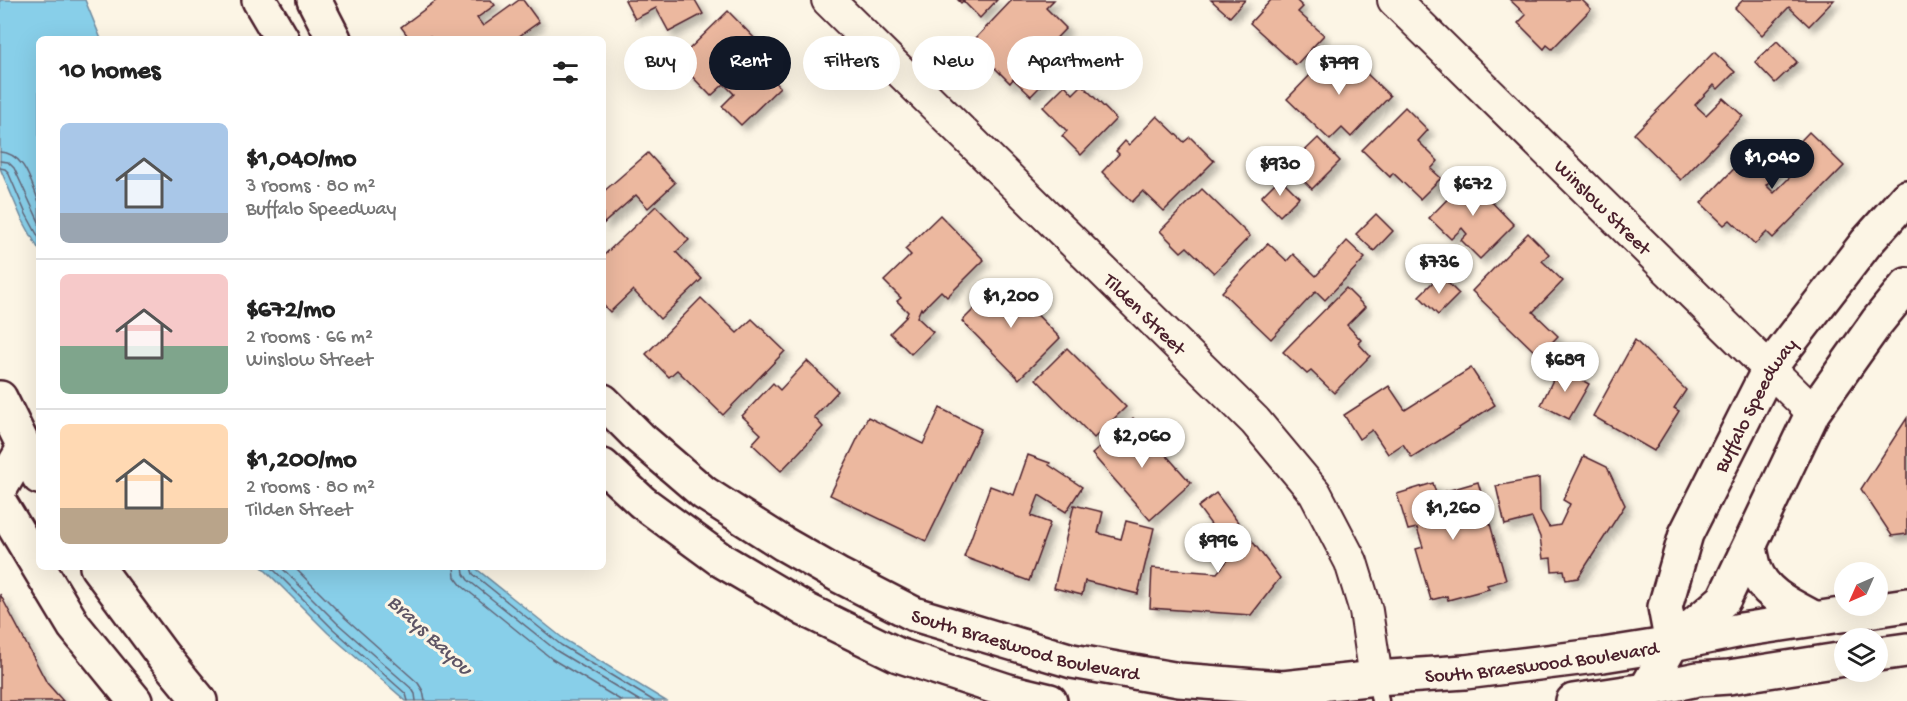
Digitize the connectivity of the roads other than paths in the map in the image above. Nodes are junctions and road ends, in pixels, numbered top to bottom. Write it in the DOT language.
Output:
graph roads {
  1 [pos="259,0"];
  2 [pos="314,0"];
  3 [pos="828,0"];
  4 [pos="1394,0"];
  5 [pos="280,36"];
  6 [pos="332,36"];
  7 [pos="1907,197"];
  8 [pos="1907,285"];
  9 [pos="1769,369"];
  10 [pos="0,398"];
  11 [pos="606,404"];
  12 [pos="1813,412"];
  13 [pos="16,444"];
  14 [pos="606,469"];
  15 [pos="36,473"];
  16 [pos="0,489"];
  17 [pos="0,503"];
  18 [pos="1750,546"];
  19 [pos="36,563"];
  20 [pos="40,570"];
  21 [pos="99,570"];
  22 [pos="1907,605"];
  23 [pos="1816,620"];
  24 [pos="1672,644"];
  25 [pos="1907,650"];
  26 [pos="1888,653"];
  27 [pos="1834,662"];
  28 [pos="1378,690"];
  29 [pos="1642,695"];
  30 [pos="135,701"];
  31 [pos="200,701"];
  32 [pos="1050,701"];
  33 [pos="1572,701"];
  1 -- 5 [label="main road"];
  2 -- 6 [label="main road"];
  3 -- 28 [label="street, Tilden Street"];
  4 -- 9 [label="street, Winslow Street"];
  7 -- 9 [label="main road, Buffalo Speedway"];
  8 -- 12 [label="main road"];
  9 -- 12 [label="street, Winslow Street"];
  9 -- 24 [label="main road, Buffalo Speedway"];
  10 -- 13 [label="main road"];
  11 -- 28 [label="main road, South Braeswood Boulevard"];
  12 -- 18 [label="main road"];
  13 -- 15 [label="main road"];
  13 -- 16 [label="main road"];
  14 -- 32 [label="main road"];
  17 -- 19 [label="main road"];
  18 -- 23 [label="main road"];
  18 -- 24 [label="main road"];
  20 -- 30 [label="main road"];
  21 -- 31 [label="main road"];
  22 -- 23 [label="main road, South Braeswood Boulevard"];
  23 -- 24 [label="main road, South Braeswood Boulevard"];
  24 -- 28 [label="main road, South Braeswood Boulevard"];
  24 -- 29 [label="main road"];
  25 -- 26 [label="main road"];
  27 -- 29 [label="main road, South Braeswood Boulevard"];
  29 -- 33 [label="main road, South Braeswood Boulevard"];
}
